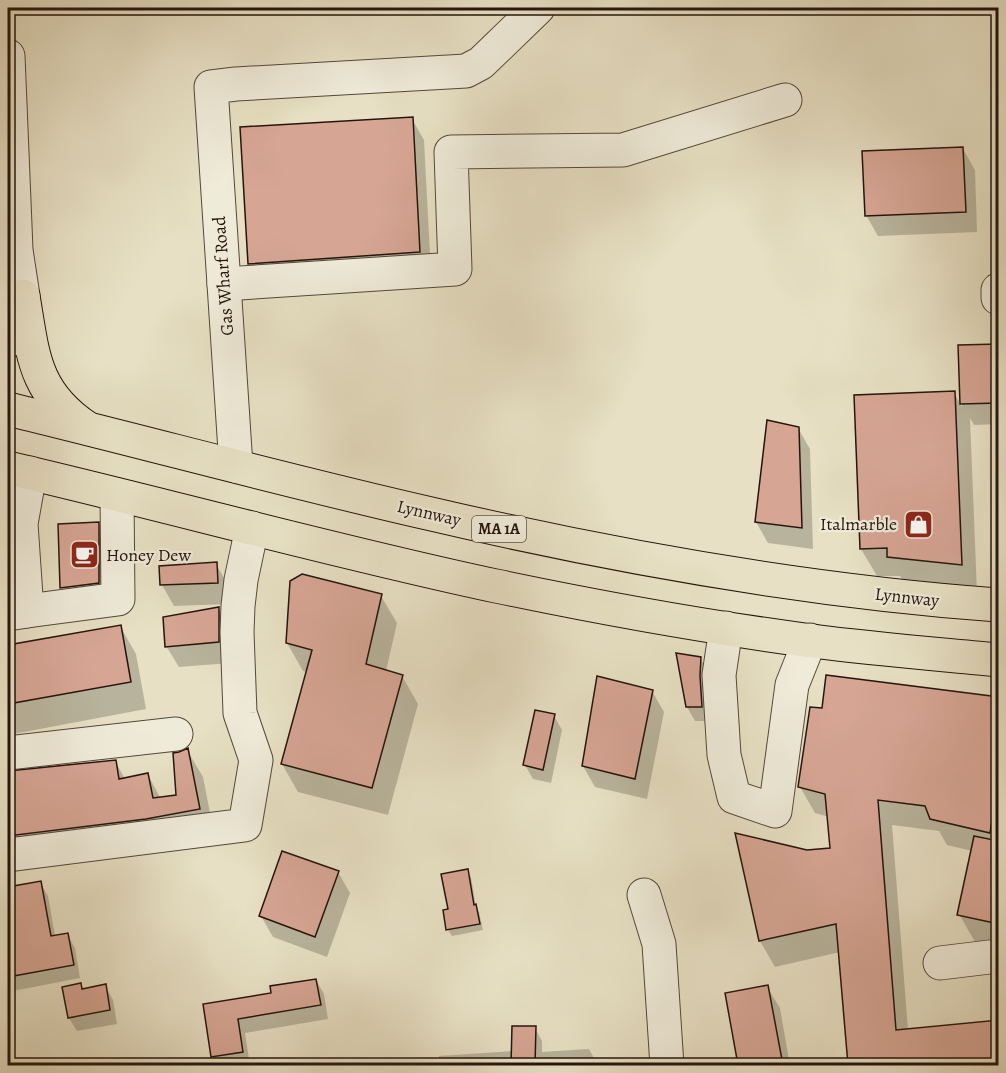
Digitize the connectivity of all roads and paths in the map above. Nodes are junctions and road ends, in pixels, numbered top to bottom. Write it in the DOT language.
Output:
graph roads {
  1 [pos="538,8"];
  2 [pos="8,56"];
  3 [pos="785,100"];
  4 [pos="12,259"];
  5 [pos="224,284"];
  6 [pos="999,290"];
  7 [pos="23,296"];
  8 [pos="999,298"];
  9 [pos="8,341"];
  10 [pos="8,410"];
  11 [pos="91,431"];
  12 [pos="236,466"];
  13 [pos="19,471"];
  14 [pos="117,495"];
  15 [pos="14,524"];
  16 [pos="252,528"];
  17 [pos="999,605"];
  18 [pos="17,612"];
  19 [pos="726,628"];
  20 [pos="810,640"];
  21 [pos="999,660"];
  22 [pos="176,734"];
  23 [pos="8,753"];
  24 [pos="8,855"];
  25 [pos="644,895"];
  26 [pos="999,956"];
  27 [pos="940,963"];
  28 [pos="667,1065"];
  1 -- 5 [label="street, Gas Wharf Road"];
  2 -- 4 [label="street"];
  3 -- 5 [label="street"];
  4 -- 7 [label="street"];
  5 -- 12 [label="street, Gas Wharf Road"];
  6 -- 8 [label="street"];
  7 -- 9 [label="street"];
  7 -- 11 [label="highway"];
  10 -- 11 [label="highway, Lynnway / MA 1A"];
  11 -- 12 [label="highway, Lynnway / MA 1A"];
  12 -- 17 [label="highway, Lynnway / MA 1A"];
  13 -- 14 [label="highway"];
  13 -- 15 [label="street"];
  14 -- 16 [label="highway"];
  14 -- 18 [label="street"];
  15 -- 18 [label="street"];
  16 -- 19 [label="highway"];
  16 -- 24 [label="street"];
  19 -- 20 [label="highway"];
  19 -- 20 [label="street"];
  20 -- 21 [label="highway"];
  22 -- 23 [label="street"];
  25 -- 28 [label="street"];
  26 -- 27 [label="street"];
}
